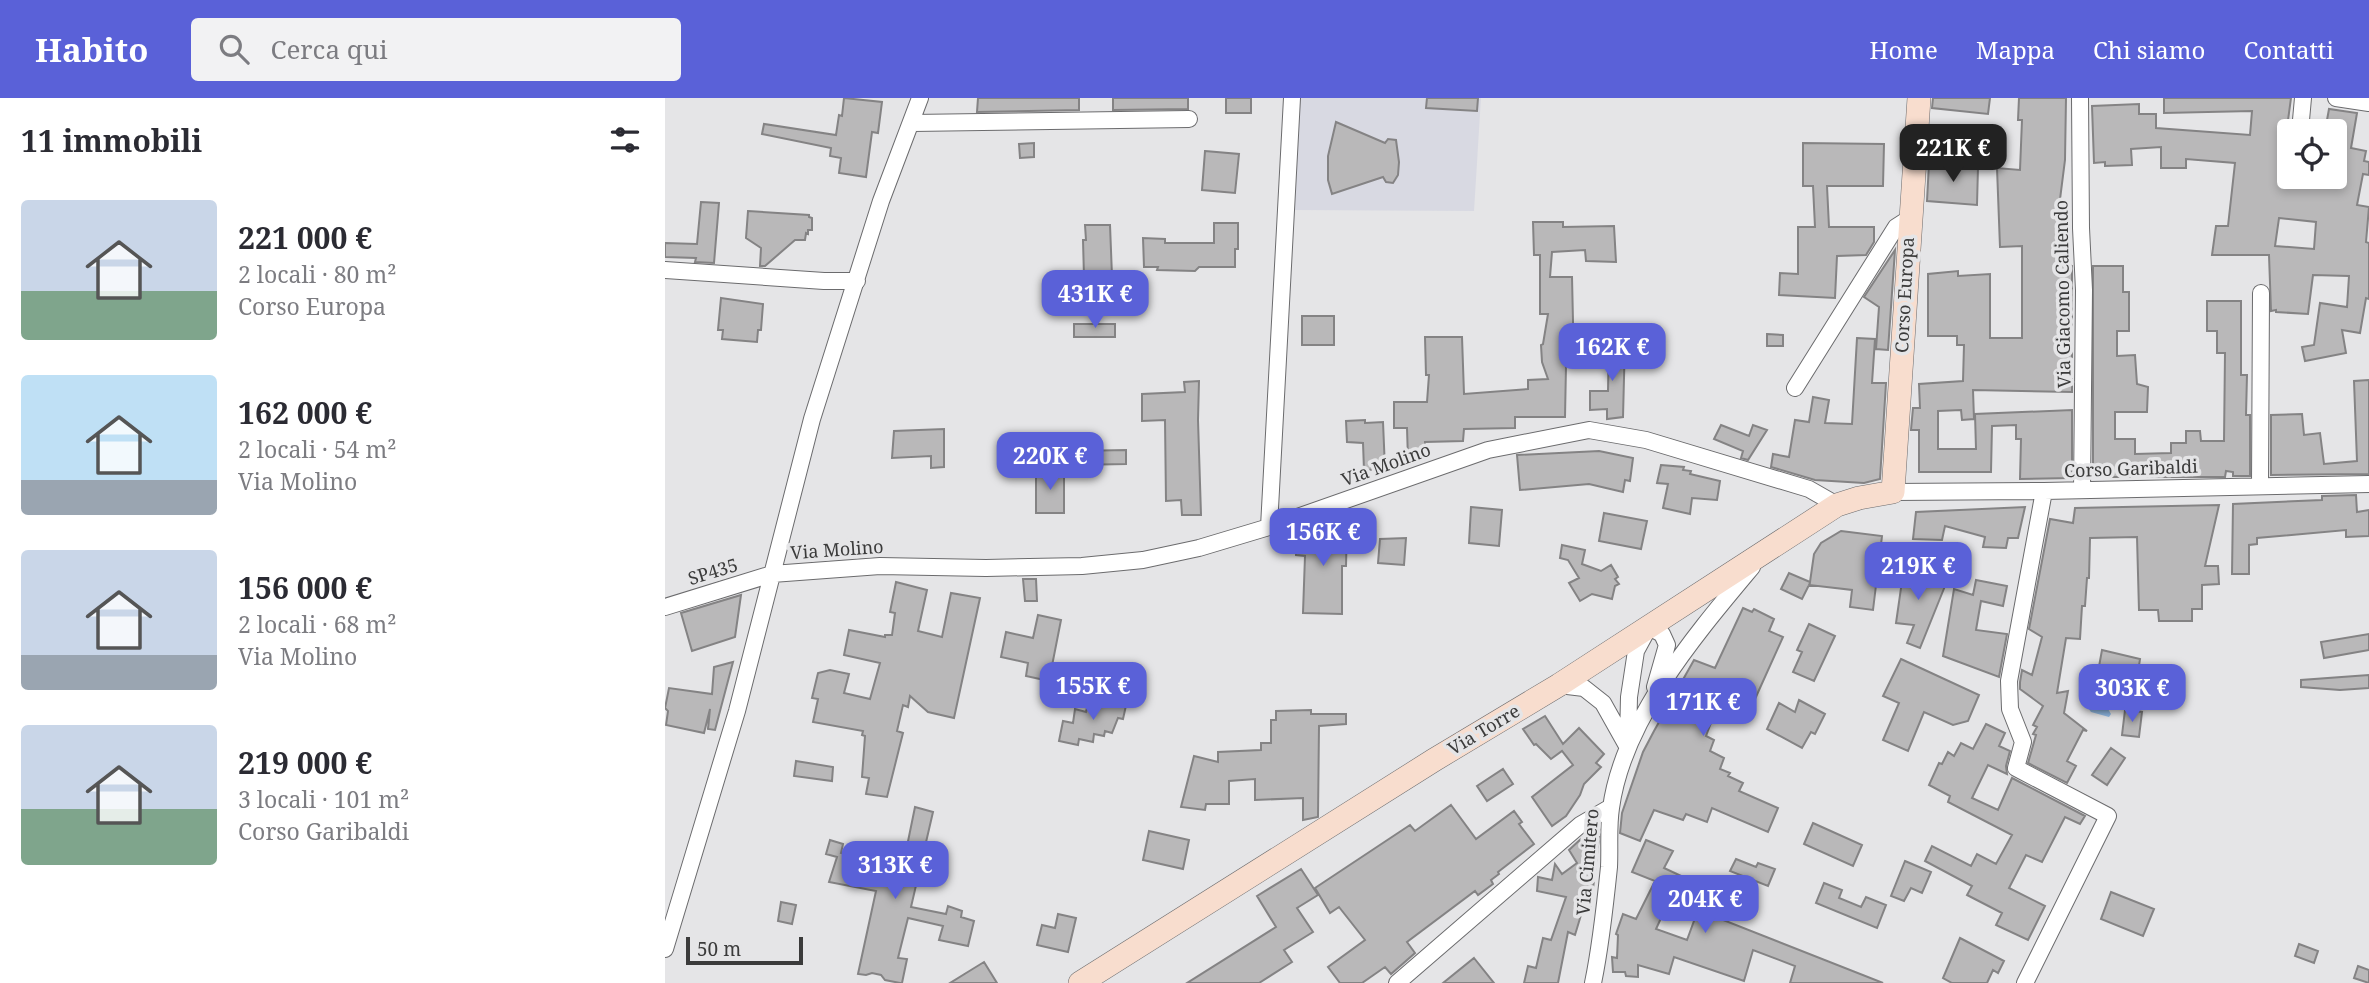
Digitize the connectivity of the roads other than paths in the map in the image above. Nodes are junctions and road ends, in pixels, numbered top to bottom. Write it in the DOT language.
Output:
graph roads {
  1 [pos="920,98"];
  2 [pos="1292,98"];
  3 [pos="1919,98"];
  4 [pos="2080,98"];
  5 [pos="2303,98"];
  6 [pos="2336,98"];
  7 [pos="2369,103"];
  8 [pos="1189,119"];
  9 [pos="2301,119"];
  10 [pos="912,123"];
  11 [pos="1910,218"];
  12 [pos="665,270"];
  13 [pos="857,281"];
  14 [pos="2261,293"];
  15 [pos="1795,388"];
  16 [pos="2369,484"];
  17 [pos="2260,485"];
  18 [pos="2082,490"];
  19 [pos="2044,491"];
  20 [pos="1893,492"];
  21 [pos="1837,505"];
  22 [pos="1269,527"];
  23 [pos="1762,555"];
  24 [pos="772,574"];
  25 [pos="665,607"];
  26 [pos="1649,627"];
  27 [pos="1559,685"];
  28 [pos="1652,698"];
  29 [pos="1627,746"];
  30 [pos="1611,807"];
  31 [pos="665,949"];
  32 [pos="1080,983"];
  33 [pos="1397,983"];
  34 [pos="1593,983"];
  35 [pos="2025,983"];
  1 -- 10 [label="street"];
  2 -- 22 [label="street"];
  3 -- 11 [label="main road, Corso Europa"];
  4 -- 18 [label="street, Via Giacomo Caliendo"];
  5 -- 9 [label="street"];
  6 -- 7 [label="street"];
  8 -- 10 [label="street"];
  10 -- 13 [label="street"];
  11 -- 15 [label="street"];
  11 -- 20 [label="main road, Corso Europa"];
  12 -- 13 [label="street"];
  13 -- 24 [label="street"];
  14 -- 17 [label="street"];
  16 -- 17 [label="street, Corso Garibaldi"];
  17 -- 18 [label="street, Corso Garibaldi"];
  18 -- 19 [label="street, Corso Garibaldi"];
  19 -- 20 [label="street, Corso Garibaldi"];
  19 -- 35 [label="street"];
  20 -- 21 [label="main road, Via Torre"];
  21 -- 22 [label="street, Via Molino"];
  21 -- 23 [label="main road, Via Torre"];
  22 -- 24 [label="street, Via Molino"];
  23 -- 26 [label="main road, Via Torre"];
  23 -- 28 [label="street, Via Cimitero"];
  24 -- 25 [label="street, SP435"];
  24 -- 31 [label="street"];
  26 -- 27 [label="main road, Via Torre"];
  26 -- 28 [label="street, Via Cimitero"];
  26 -- 29 [label="street, Via Cimitero"];
  27 -- 29 [label="street"];
  27 -- 32 [label="main road, Via Torre"];
  28 -- 29 [label="street, Via Cimitero"];
  29 -- 30 [label="street, Via Cimitero"];
  30 -- 33 [label="street"];
  30 -- 34 [label="street, Via Cimitero"];
}
